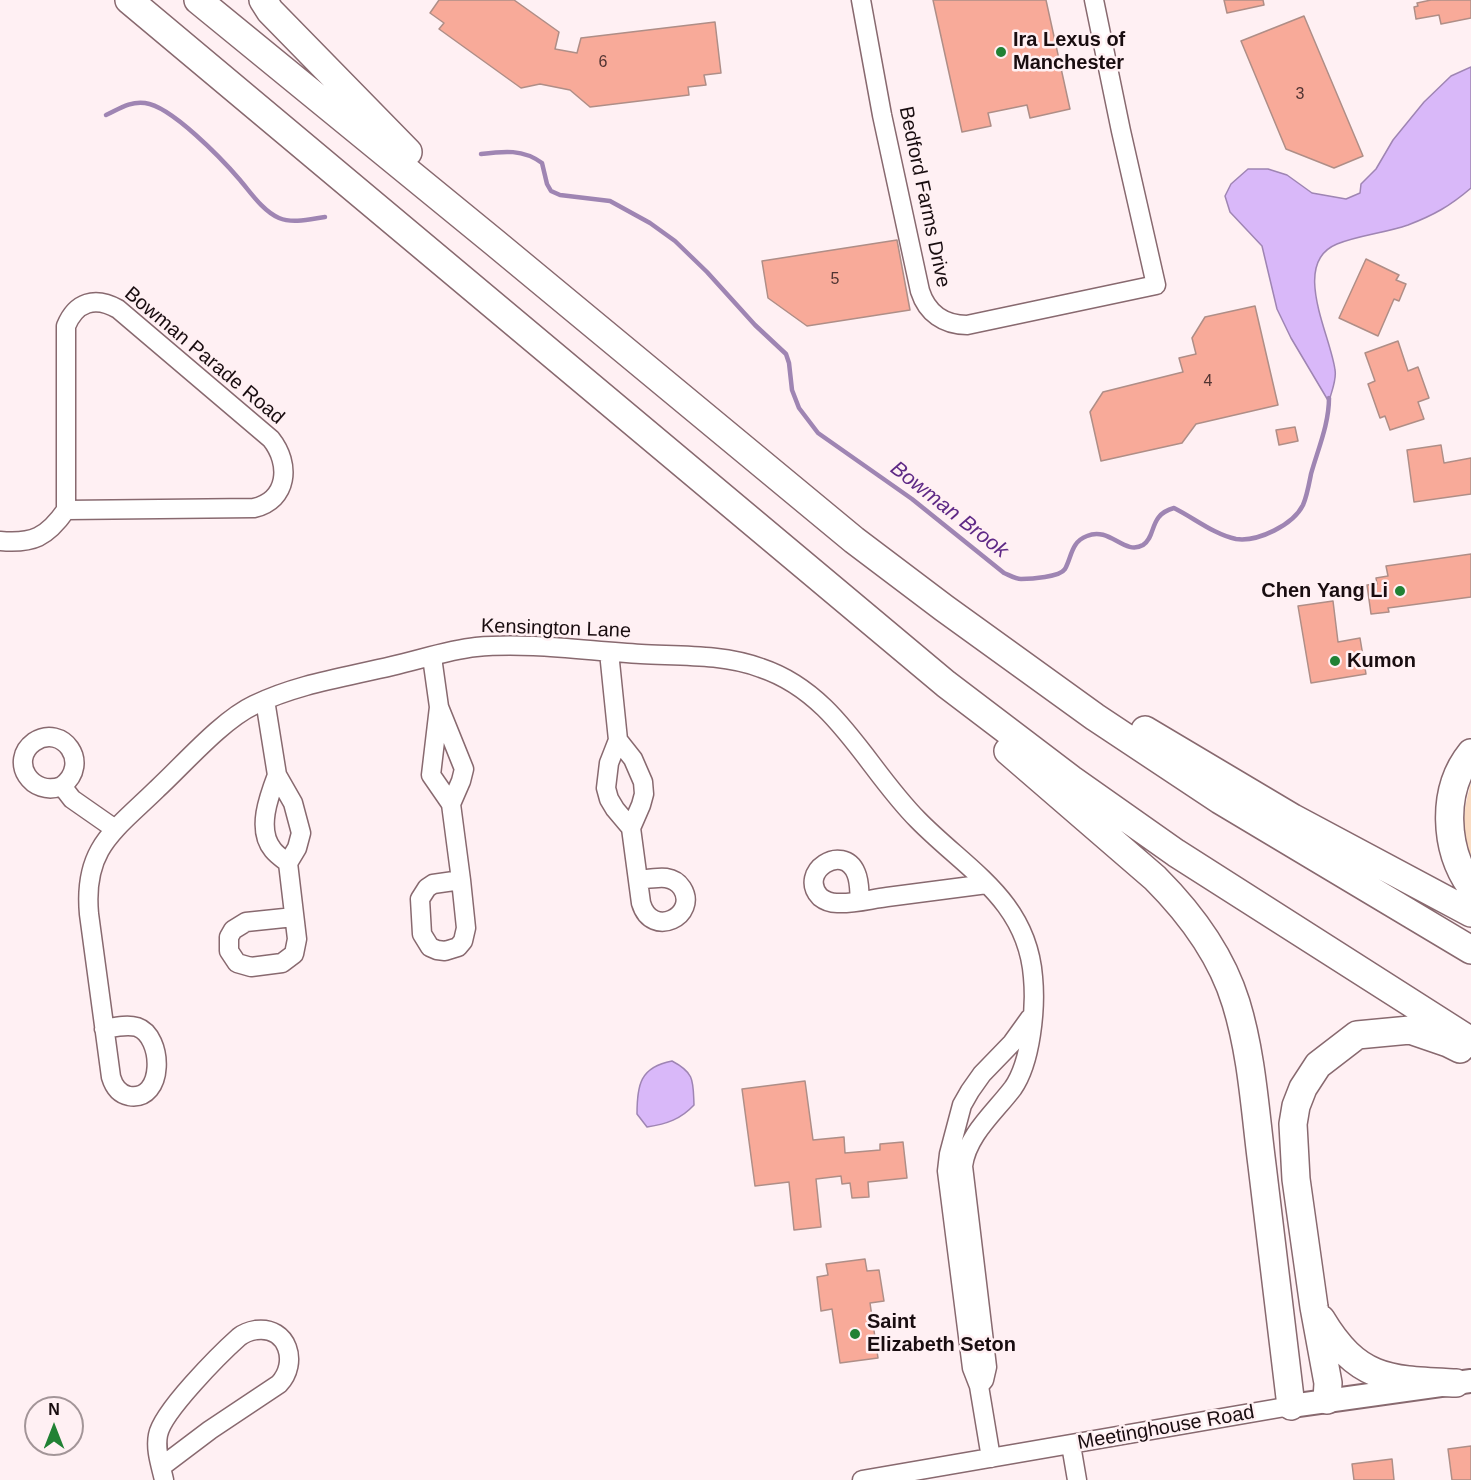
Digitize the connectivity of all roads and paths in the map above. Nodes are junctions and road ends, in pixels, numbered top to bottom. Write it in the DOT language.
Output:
graph roads {
  1 [pos="129,0"];
  2 [pos="198,0"];
  3 [pos="263,0"];
  4 [pos="861,0"];
  5 [pos="1094,0"];
  6 [pos="494,242"];
  7 [pos="66,510"];
  8 [pos="0,540"];
  9 [pos="854,540"];
  10 [pos="609,652"];
  11 [pos="432,657"];
  12 [pos="946,684"];
  13 [pos="265,700"];
  14 [pos="439,707"];
  15 [pos="618,740"];
  16 [pos="1471,753"];
  17 [pos="276,775"];
  18 [pos="62,786"];
  19 [pos="451,804"];
  20 [pos="631,828"];
  21 [pos="115,829"];
  22 [pos="288,863"];
  23 [pos="461,880"];
  24 [pos="639,880"];
  25 [pos="987,884"];
  26 [pos="1471,887"];
  27 [pos="860,901"];
  28 [pos="1471,913"];
  29 [pos="294,917"];
  30 [pos="1471,950"];
  31 [pos="1032,1015"];
  32 [pos="104,1029"];
  33 [pos="1471,1041"];
  34 [pos="1471,1055"];
  35 [pos="1314,1307"];
  36 [pos="1464,1382"];
  37 [pos="979,1386"];
  38 [pos="1327,1400"];
  39 [pos="1291,1406"];
  40 [pos="1071,1445"];
  41 [pos="991,1458"];
  42 [pos="162,1474"];
  43 [pos="862,1480"];
  44 [pos="1077,1480"];
  1 -- 12 [label="highway"];
  2 -- 6 [label="highway"];
  3 -- 6 [label="highway"];
  4 -- 5 [label="street, Bedford Farms Drive"];
  6 -- 9 [label="highway"];
  7 -- 7 [label="street, Bowman Parade Road"];
  7 -- 8 [label="street"];
  9 -- 28 [label="highway"];
  9 -- 30 [label="highway"];
  10 -- 11 [label="street, Kensington Lane"];
  10 -- 15 [label="street"];
  10 -- 25 [label="street, Kensington Lane"];
  11 -- 13 [label="street, Kensington Lane"];
  11 -- 14 [label="street"];
  12 -- 33 [label="highway"];
  12 -- 39 [label="highway"];
  13 -- 17 [label="street"];
  13 -- 21 [label="street, Kensington Lane"];
  14 -- 19 [label="street"];
  14 -- 19 [label="street"];
  15 -- 20 [label="street"];
  15 -- 20 [label="street"];
  16 -- 26 [label="highway"];
  17 -- 22 [label="street"];
  17 -- 22 [label="street"];
  18 -- 21 [label="street"];
  19 -- 23 [label="street"];
  20 -- 24 [label="street"];
  21 -- 32 [label="street, Kensington Lane"];
  22 -- 29 [label="street"];
  25 -- 27 [label="street"];
  25 -- 31 [label="street, Kensington Lane"];
  31 -- 37 [label="street, Kensington Lane"];
  31 -- 37 [label="street, Kensington Lane"];
  34 -- 35 [label="highway"];
  35 -- 36 [label="highway"];
  35 -- 38 [label="highway"];
  36 -- 38 [label="main road, Meetinghouse Road"];
  37 -- 41 [label="street, Kensington Lane"];
  38 -- 39 [label="main road, Meetinghouse Road"];
  39 -- 40 [label="street, Meetinghouse Road"];
  40 -- 41 [label="street, Meetinghouse Road"];
  40 -- 44 [label="street"];
  41 -- 43 [label="street, Meetinghouse Road"];
  42 -- 42 [label="street"];
}
